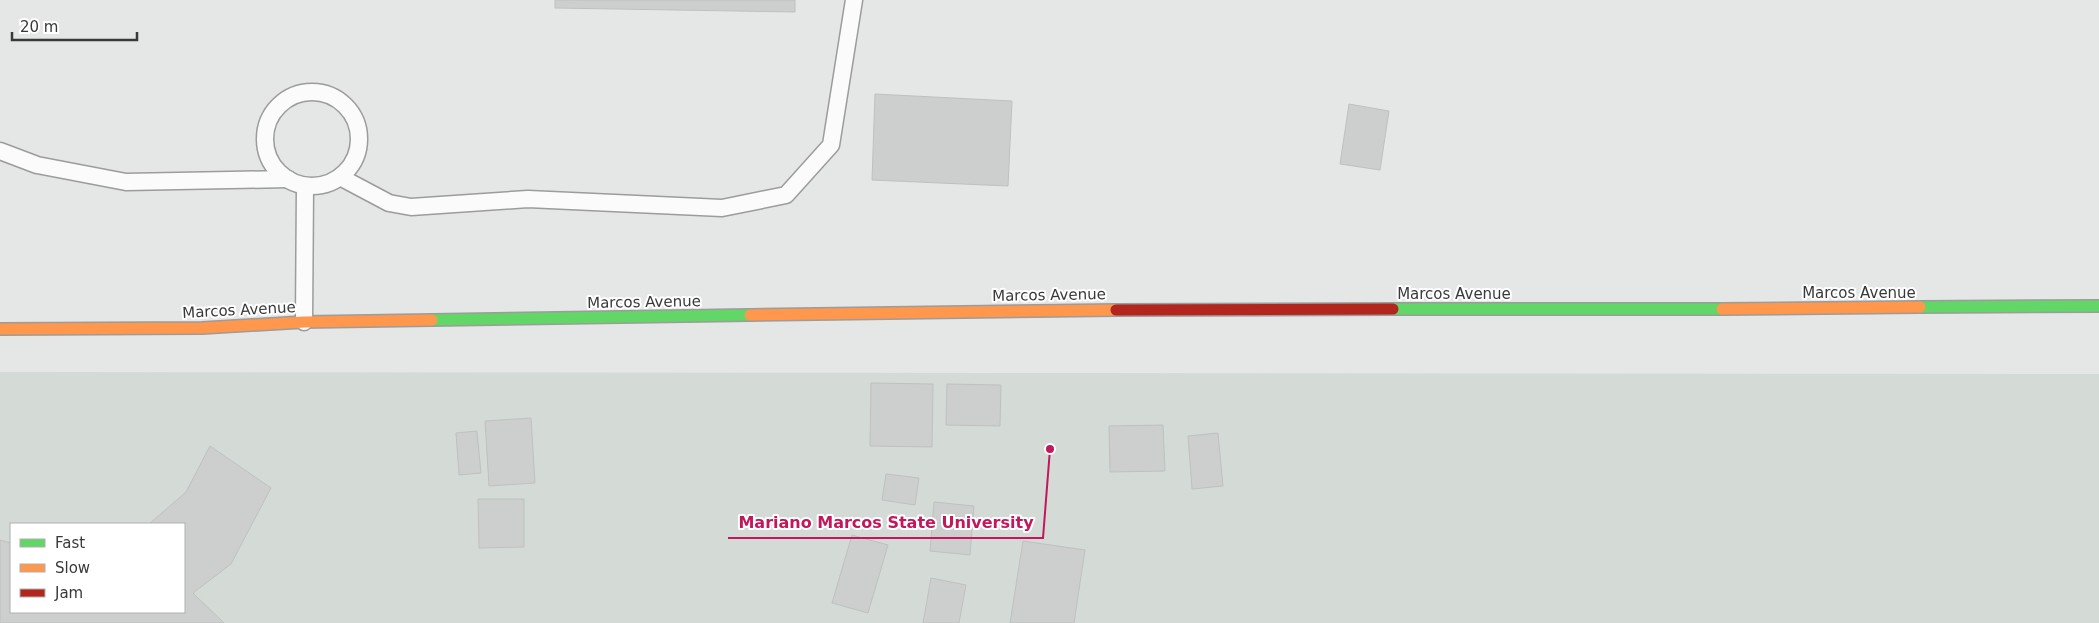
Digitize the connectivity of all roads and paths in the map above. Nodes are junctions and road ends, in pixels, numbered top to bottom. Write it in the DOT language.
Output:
graph roads {
  1 [pos="854,0"];
  2 [pos="0,150"];
  3 [pos="340,177"];
  4 [pos="288,179"];
  5 [pos="305,186"];
  6 [pos="2099,306"];
  7 [pos="304,322"];
  8 [pos="0,330"];
  1 -- 3 [label="lane"];
  2 -- 4 [label="lane"];
  3 -- 4 [label="lane"];
  3 -- 5 [label="lane"];
  4 -- 5 [label="lane"];
  5 -- 7 [label="lane"];
  6 -- 7 [label="main road, Marcos Avenue"];
  7 -- 8 [label="main road, Marcos Avenue"];
}
